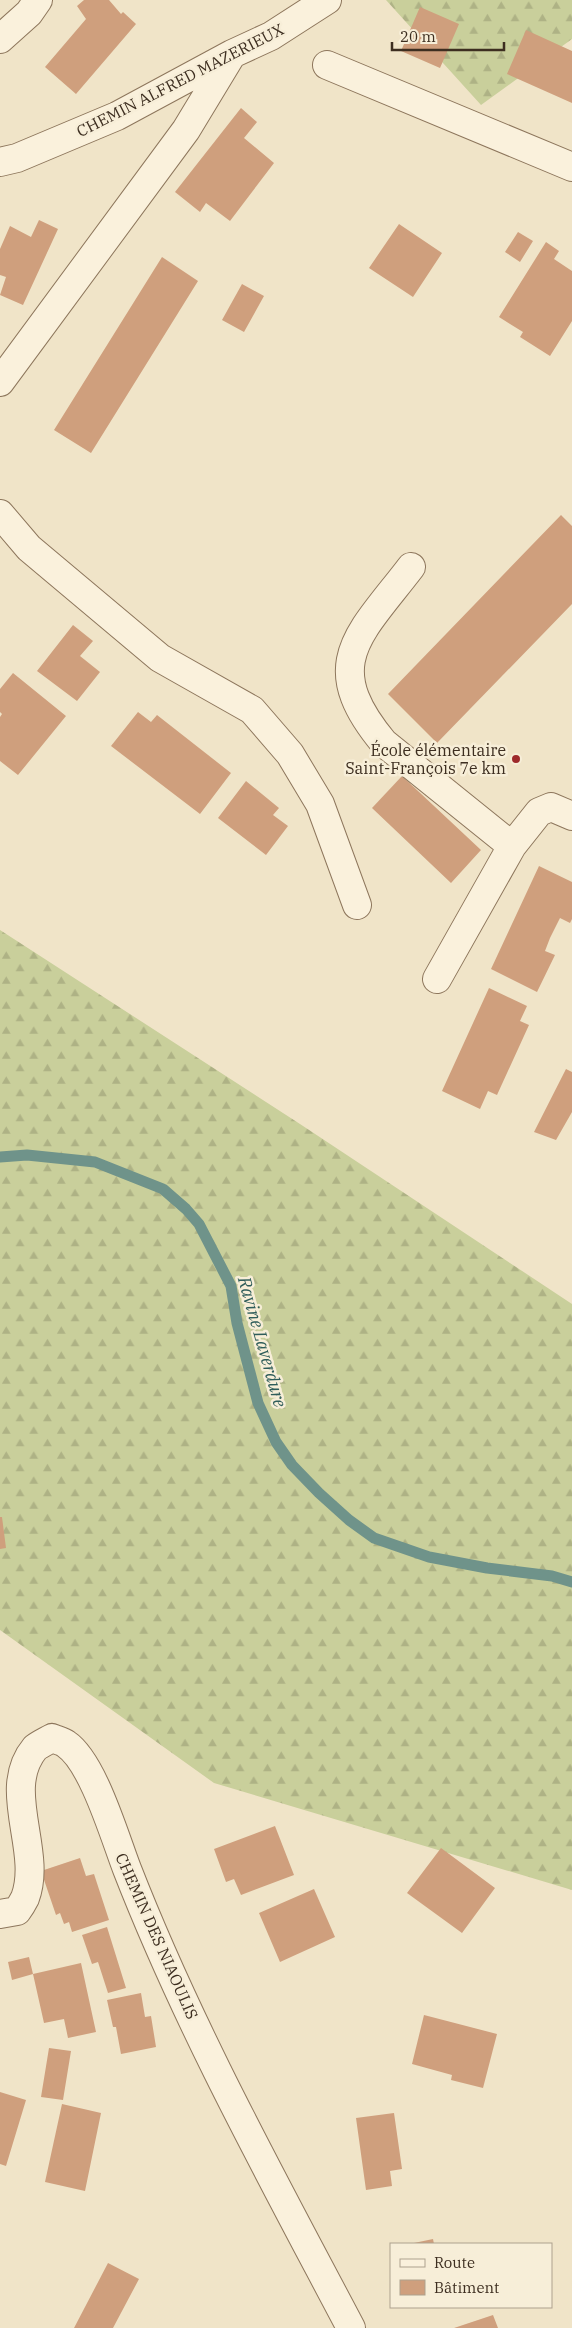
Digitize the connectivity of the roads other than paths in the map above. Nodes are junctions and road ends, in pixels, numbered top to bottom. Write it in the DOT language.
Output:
graph roads {
  1 [pos="38,0"];
  2 [pos="327,0"];
  3 [pos="0,40"];
  4 [pos="232,54"];
  5 [pos="327,65"];
  6 [pos="0,162"];
  7 [pos="572,166"];
  8 [pos="0,382"];
  9 [pos="0,514"];
  10 [pos="411,566"];
  11 [pos="572,816"];
  12 [pos="512,846"];
  13 [pos="357,905"];
  14 [pos="437,979"];
  15 [pos="0,1914"];
  16 [pos="352,2328"];
  1 -- 3 [label="street"];
  2 -- 4 [label="street, CHEMIN ALFRED MAZERIEUX"];
  4 -- 6 [label="street, CHEMIN ALFRED MAZERIEUX"];
  4 -- 8 [label="street"];
  5 -- 7 [label="street"];
  9 -- 13 [label="street"];
  10 -- 12 [label="street"];
  11 -- 12 [label="street"];
  12 -- 14 [label="street"];
  15 -- 16 [label="street, CHEMIN DES NIAOULIS"];
}
